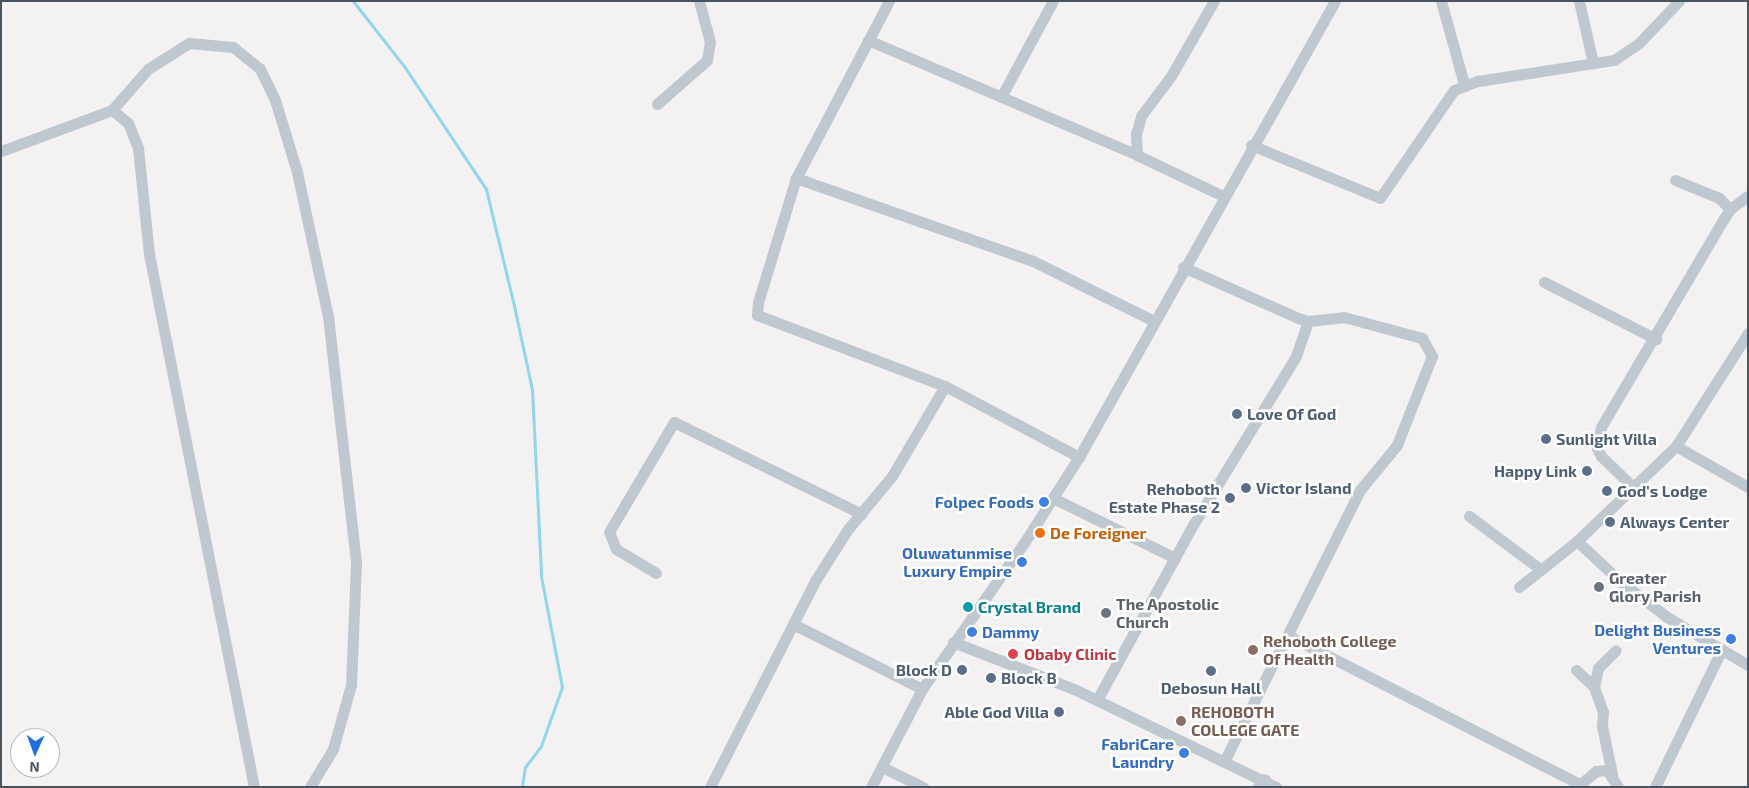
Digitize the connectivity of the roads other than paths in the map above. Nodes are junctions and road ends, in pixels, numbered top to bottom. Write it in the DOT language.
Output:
graph roads {
  1 [pos="699,1"];
  2 [pos="889,1"];
  3 [pos="1053,1"];
  4 [pos="1214,1"];
  5 [pos="1335,1"];
  6 [pos="1440,1"];
  7 [pos="1579,1"];
  8 [pos="1679,1"];
  9 [pos="868,40"];
  10 [pos="1593,63"];
  11 [pos="1464,84"];
  12 [pos="1001,97"];
  13 [pos="657,104"];
  14 [pos="112,110"];
  15 [pos="1251,145"];
  16 [pos="1,152"];
  17 [pos="1137,155"];
  18 [pos="796,178"];
  19 [pos="1675,180"];
  20 [pos="1223,196"];
  21 [pos="1748,196"];
  22 [pos="1730,209"];
  23 [pos="1183,267"];
  24 [pos="1544,282"];
  25 [pos="1154,321"];
  26 [pos="1308,321"];
  27 [pos="1748,333"];
  28 [pos="1656,339"];
  29 [pos="946,386"];
  30 [pos="1676,446"];
  31 [pos="1079,457"];
  32 [pos="1748,487"];
  33 [pos="1634,488"];
  34 [pos="1053,498"];
  35 [pos="862,514"];
  36 [pos="1469,516"];
  37 [pos="1577,541"];
  38 [pos="1175,558"];
  39 [pos="1540,569"];
  40 [pos="656,573"];
  41 [pos="1519,587"];
  42 [pos="793,624"];
  43 [pos="1289,636"];
  44 [pos="952,642"];
  45 [pos="1722,649"];
  46 [pos="1616,650"];
  47 [pos="1748,665"];
  48 [pos="1576,670"];
  49 [pos="1594,687"];
  50 [pos="922,689"];
  51 [pos="1097,700"];
  52 [pos="1224,761"];
  53 [pos="882,767"];
  54 [pos="1612,774"];
  55 [pos="1267,785"];
  56 [pos="1579,785"];
  57 [pos="254,787"];
  58 [pos="310,787"];
  59 [pos="710,787"];
  60 [pos="871,787"];
  61 [pos="923,787"];
  62 [pos="1618,787"];
  63 [pos="1654,787"];
  1 -- 13 [label="street"];
  2 -- 9 [label="street"];
  3 -- 12 [label="street"];
  4 -- 17 [label="street"];
  5 -- 15 [label="street"];
  6 -- 11 [label="street"];
  7 -- 10 [label="street"];
  8 -- 10 [label="street"];
  9 -- 12 [label="street"];
  9 -- 18 [label="street"];
  10 -- 11 [label="street"];
  11 -- 15 [label="street"];
  12 -- 17 [label="street"];
  14 -- 16 [label="street"];
  14 -- 57 [label="street"];
  14 -- 58 [label="street"];
  15 -- 20 [label="street"];
  17 -- 20 [label="street"];
  18 -- 25 [label="street"];
  18 -- 29 [label="street"];
  19 -- 22 [label="street"];
  20 -- 23 [label="street"];
  21 -- 22 [label="street"];
  22 -- 28 [label="street"];
  23 -- 25 [label="street"];
  23 -- 26 [label="street"];
  24 -- 28 [label="street"];
  25 -- 31 [label="street"];
  26 -- 38 [label="street"];
  26 -- 43 [label="street"];
  27 -- 30 [label="street"];
  28 -- 33 [label="street"];
  29 -- 31 [label="street"];
  29 -- 35 [label="street"];
  30 -- 32 [label="street"];
  30 -- 33 [label="street"];
  31 -- 34 [label="street"];
  33 -- 37 [label="street"];
  34 -- 38 [label="street"];
  34 -- 44 [label="street"];
  35 -- 40 [label="street"];
  35 -- 42 [label="street"];
  36 -- 39 [label="street"];
  37 -- 39 [label="street"];
  37 -- 45 [label="street"];
  38 -- 51 [label="street"];
  39 -- 41 [label="street"];
  42 -- 50 [label="street"];
  42 -- 59 [label="street"];
  43 -- 52 [label="street"];
  43 -- 56 [label="street"];
  44 -- 50 [label="street"];
  44 -- 51 [label="street"];
  45 -- 47 [label="street"];
  45 -- 63 [label="street"];
  46 -- 49 [label="street"];
  48 -- 49 [label="street"];
  49 -- 54 [label="street"];
  50 -- 53 [label="street"];
  51 -- 52 [label="street"];
  52 -- 55 [label="street"];
  53 -- 60 [label="street"];
  53 -- 61 [label="street"];
  54 -- 56 [label="street"];
  54 -- 62 [label="street"];
}
